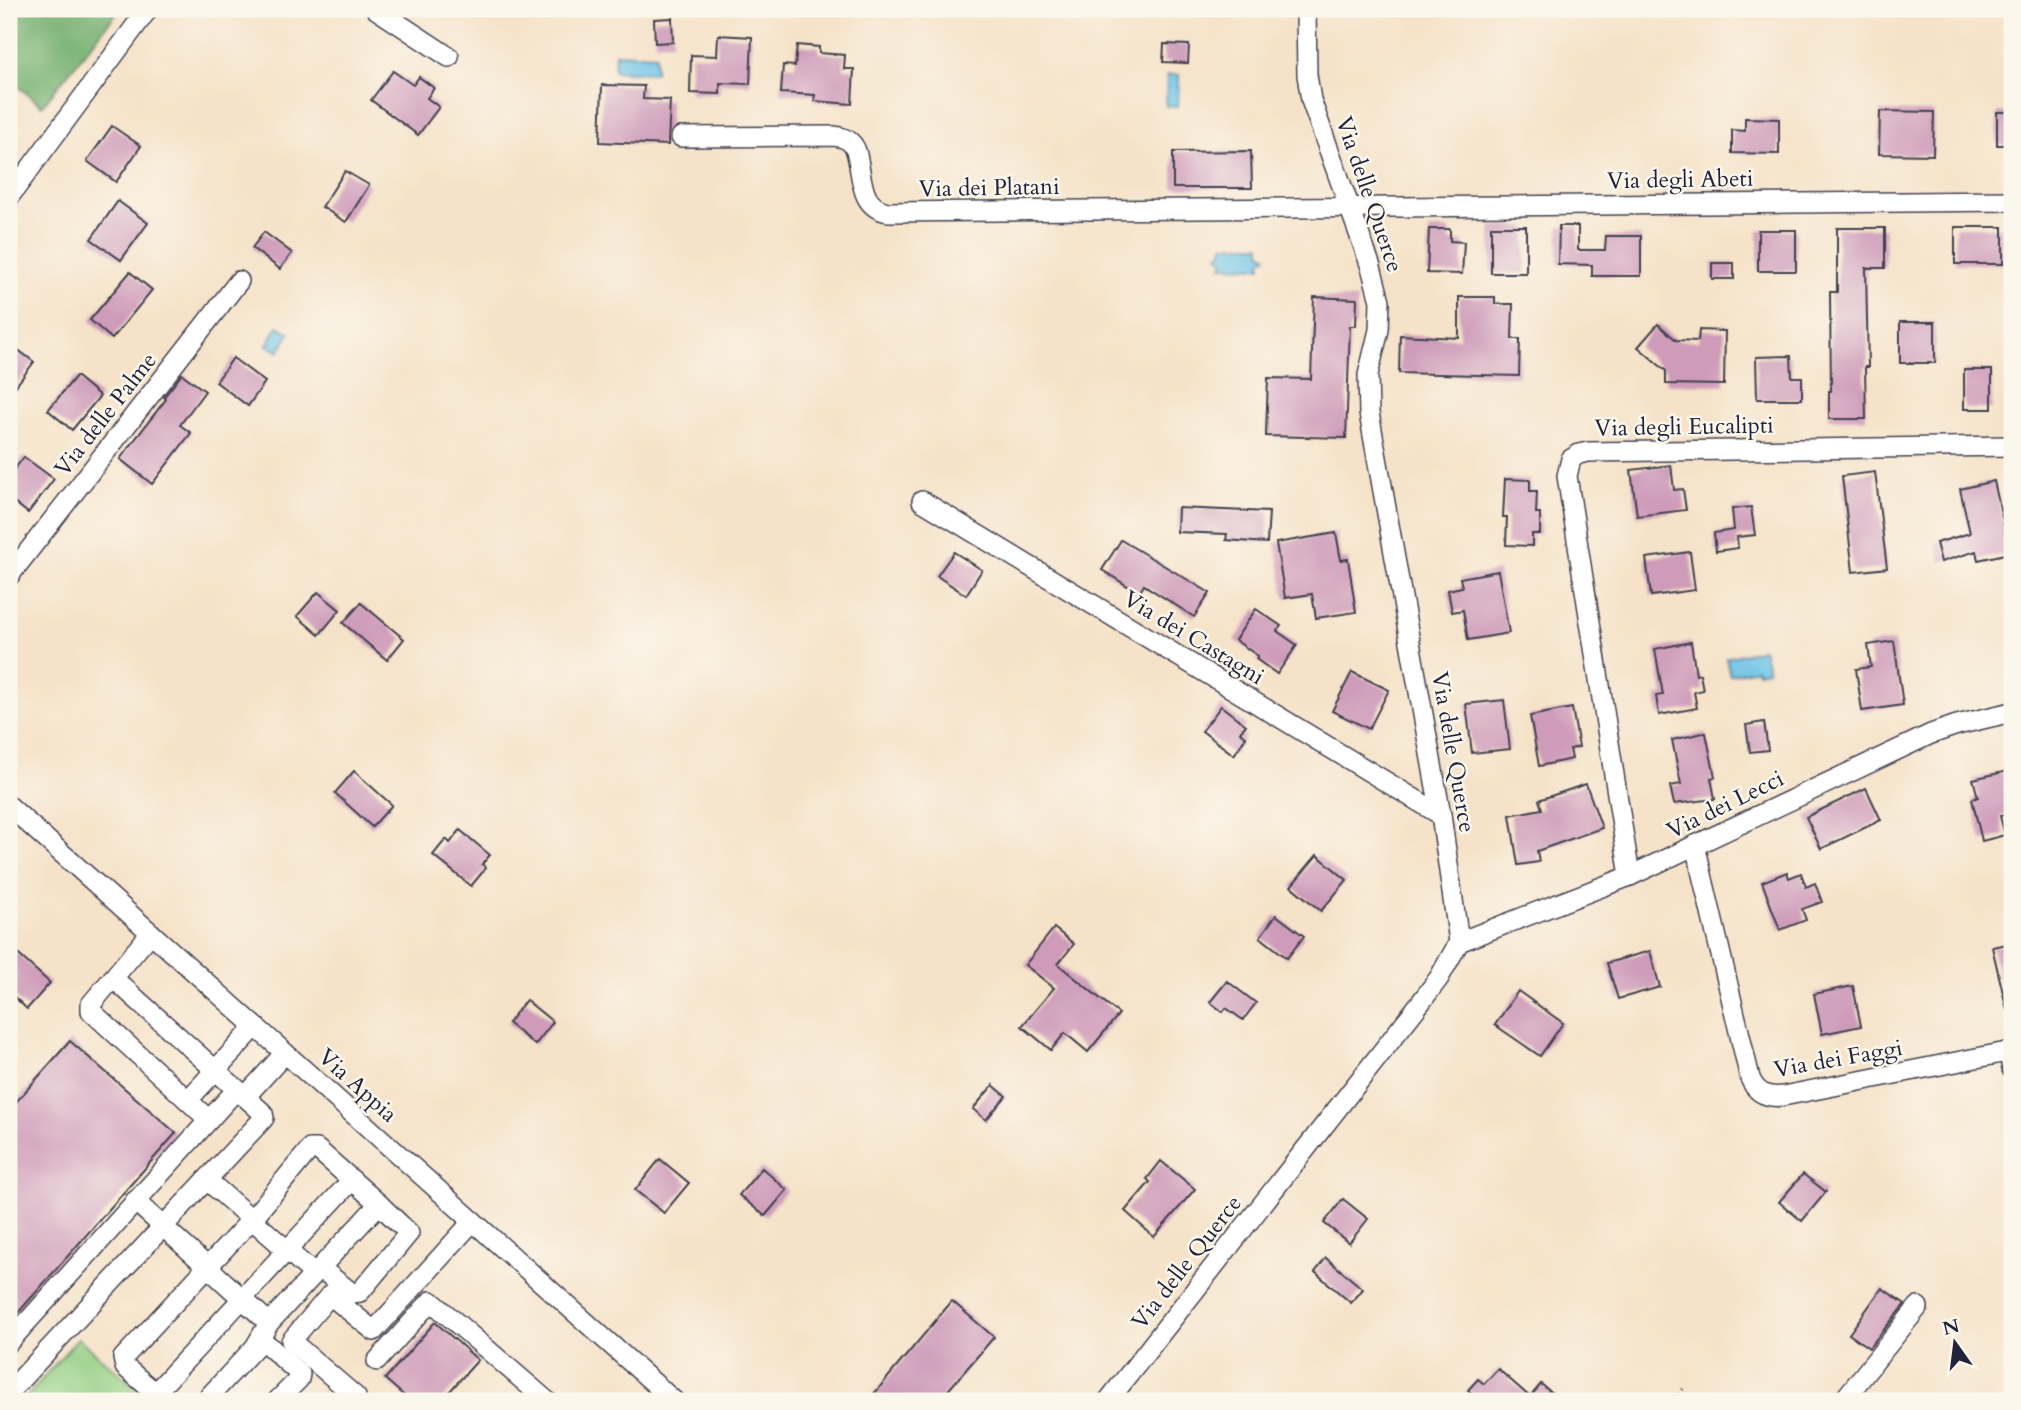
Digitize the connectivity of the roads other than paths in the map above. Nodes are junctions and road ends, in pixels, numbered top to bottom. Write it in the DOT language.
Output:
graph roads {
  1 [pos="148,9"];
  2 [pos="376,9"];
  3 [pos="1307,9"];
  4 [pos="449,57"];
  5 [pos="681,137"];
  6 [pos="9,197"];
  7 [pos="2012,201"];
  8 [pos="1348,207"];
  9 [pos="239,281"];
  10 [pos="2012,446"];
  11 [pos="922,501"];
  12 [pos="9,576"];
  13 [pos="2012,712"];
  14 [pos="9,806"];
  15 [pos="1441,816"];
  16 [pos="1695,845"];
  17 [pos="1630,876"];
  18 [pos="151,933"];
  19 [pos="1459,942"];
  20 [pos="113,978"];
  21 [pos="256,1027"];
  22 [pos="285,1053"];
  23 [pos="2011,1057"];
  24 [pos="216,1069"];
  25 [pos="241,1093"];
  26 [pos="188,1100"];
  27 [pos="209,1120"];
  28 [pos="207,1180"];
  29 [pos="352,1180"];
  30 [pos="135,1202"];
  31 [pos="379,1204"];
  32 [pos="252,1219"];
  33 [pos="472,1221"];
  34 [pos="163,1227"];
  35 [pos="289,1252"];
  36 [pos="207,1268"];
  37 [pos="317,1271"];
  38 [pos="243,1299"];
  39 [pos="1918,1307"];
  40 [pos="265,1331"];
  41 [pos="9,1342"];
  42 [pos="377,1361"];
  43 [pos="9,1392"];
  44 [pos="160,1397"];
  45 [pos="356,1397"];
  46 [pos="205,1401"];
  47 [pos="277,1401"];
  48 [pos="547,1401"];
  49 [pos="674,1401"];
  50 [pos="1108,1401"];
  51 [pos="1843,1401"];
  1 -- 6 [label="street"];
  2 -- 4 [label="street"];
  3 -- 8 [label="street, Via delle Querce"];
  5 -- 8 [label="street, Via dei Platani"];
  7 -- 8 [label="street, Via degli Abeti"];
  8 -- 15 [label="street, Via delle Querce"];
  9 -- 12 [label="street, Via delle Palme"];
  10 -- 17 [label="street, Via degli Eucalipti"];
  11 -- 15 [label="street, Via dei Castagni"];
  13 -- 16 [label="street, Via dei Lecci"];
  14 -- 18 [label="street, Via Appia"];
  15 -- 19 [label="street, Via delle Querce"];
  16 -- 17 [label="street, Via dei Lecci"];
  16 -- 23 [label="street, Via dei Faggi"];
  17 -- 19 [label="street, Via dei Lecci"];
  18 -- 20 [label="street"];
  18 -- 21 [label="street, Via Appia"];
  19 -- 50 [label="street, Via delle Querce"];
  20 -- 24 [label="street"];
  20 -- 26 [label="street"];
  21 -- 22 [label="street, Via Appia"];
  21 -- 24 [label="street"];
  22 -- 25 [label="street"];
  22 -- 33 [label="street, Via Appia"];
  24 -- 25 [label="street"];
  24 -- 26 [label="street"];
  25 -- 27 [label="street"];
  25 -- 28 [label="street"];
  26 -- 27 [label="street"];
  27 -- 30 [label="street"];
  28 -- 32 [label="street"];
  28 -- 34 [label="street"];
  29 -- 31 [label="street"];
  29 -- 32 [label="street"];
  29 -- 35 [label="street"];
  30 -- 34 [label="street"];
  30 -- 41 [label="street"];
  31 -- 37 [label="street"];
  31 -- 37 [label="street"];
  32 -- 35 [label="street"];
  32 -- 36 [label="street"];
  33 -- 45 [label="street"];
  33 -- 49 [label="street, Via Appia"];
  34 -- 36 [label="street"];
  34 -- 43 [label="street"];
  35 -- 37 [label="street"];
  35 -- 38 [label="street"];
  36 -- 38 [label="street"];
  36 -- 44 [label="street"];
  37 -- 40 [label="street"];
  38 -- 40 [label="street"];
  38 -- 44 [label="street"];
  39 -- 51 [label="street"];
  40 -- 46 [label="street"];
  40 -- 47 [label="street"];
  42 -- 48 [label="street"];
}
